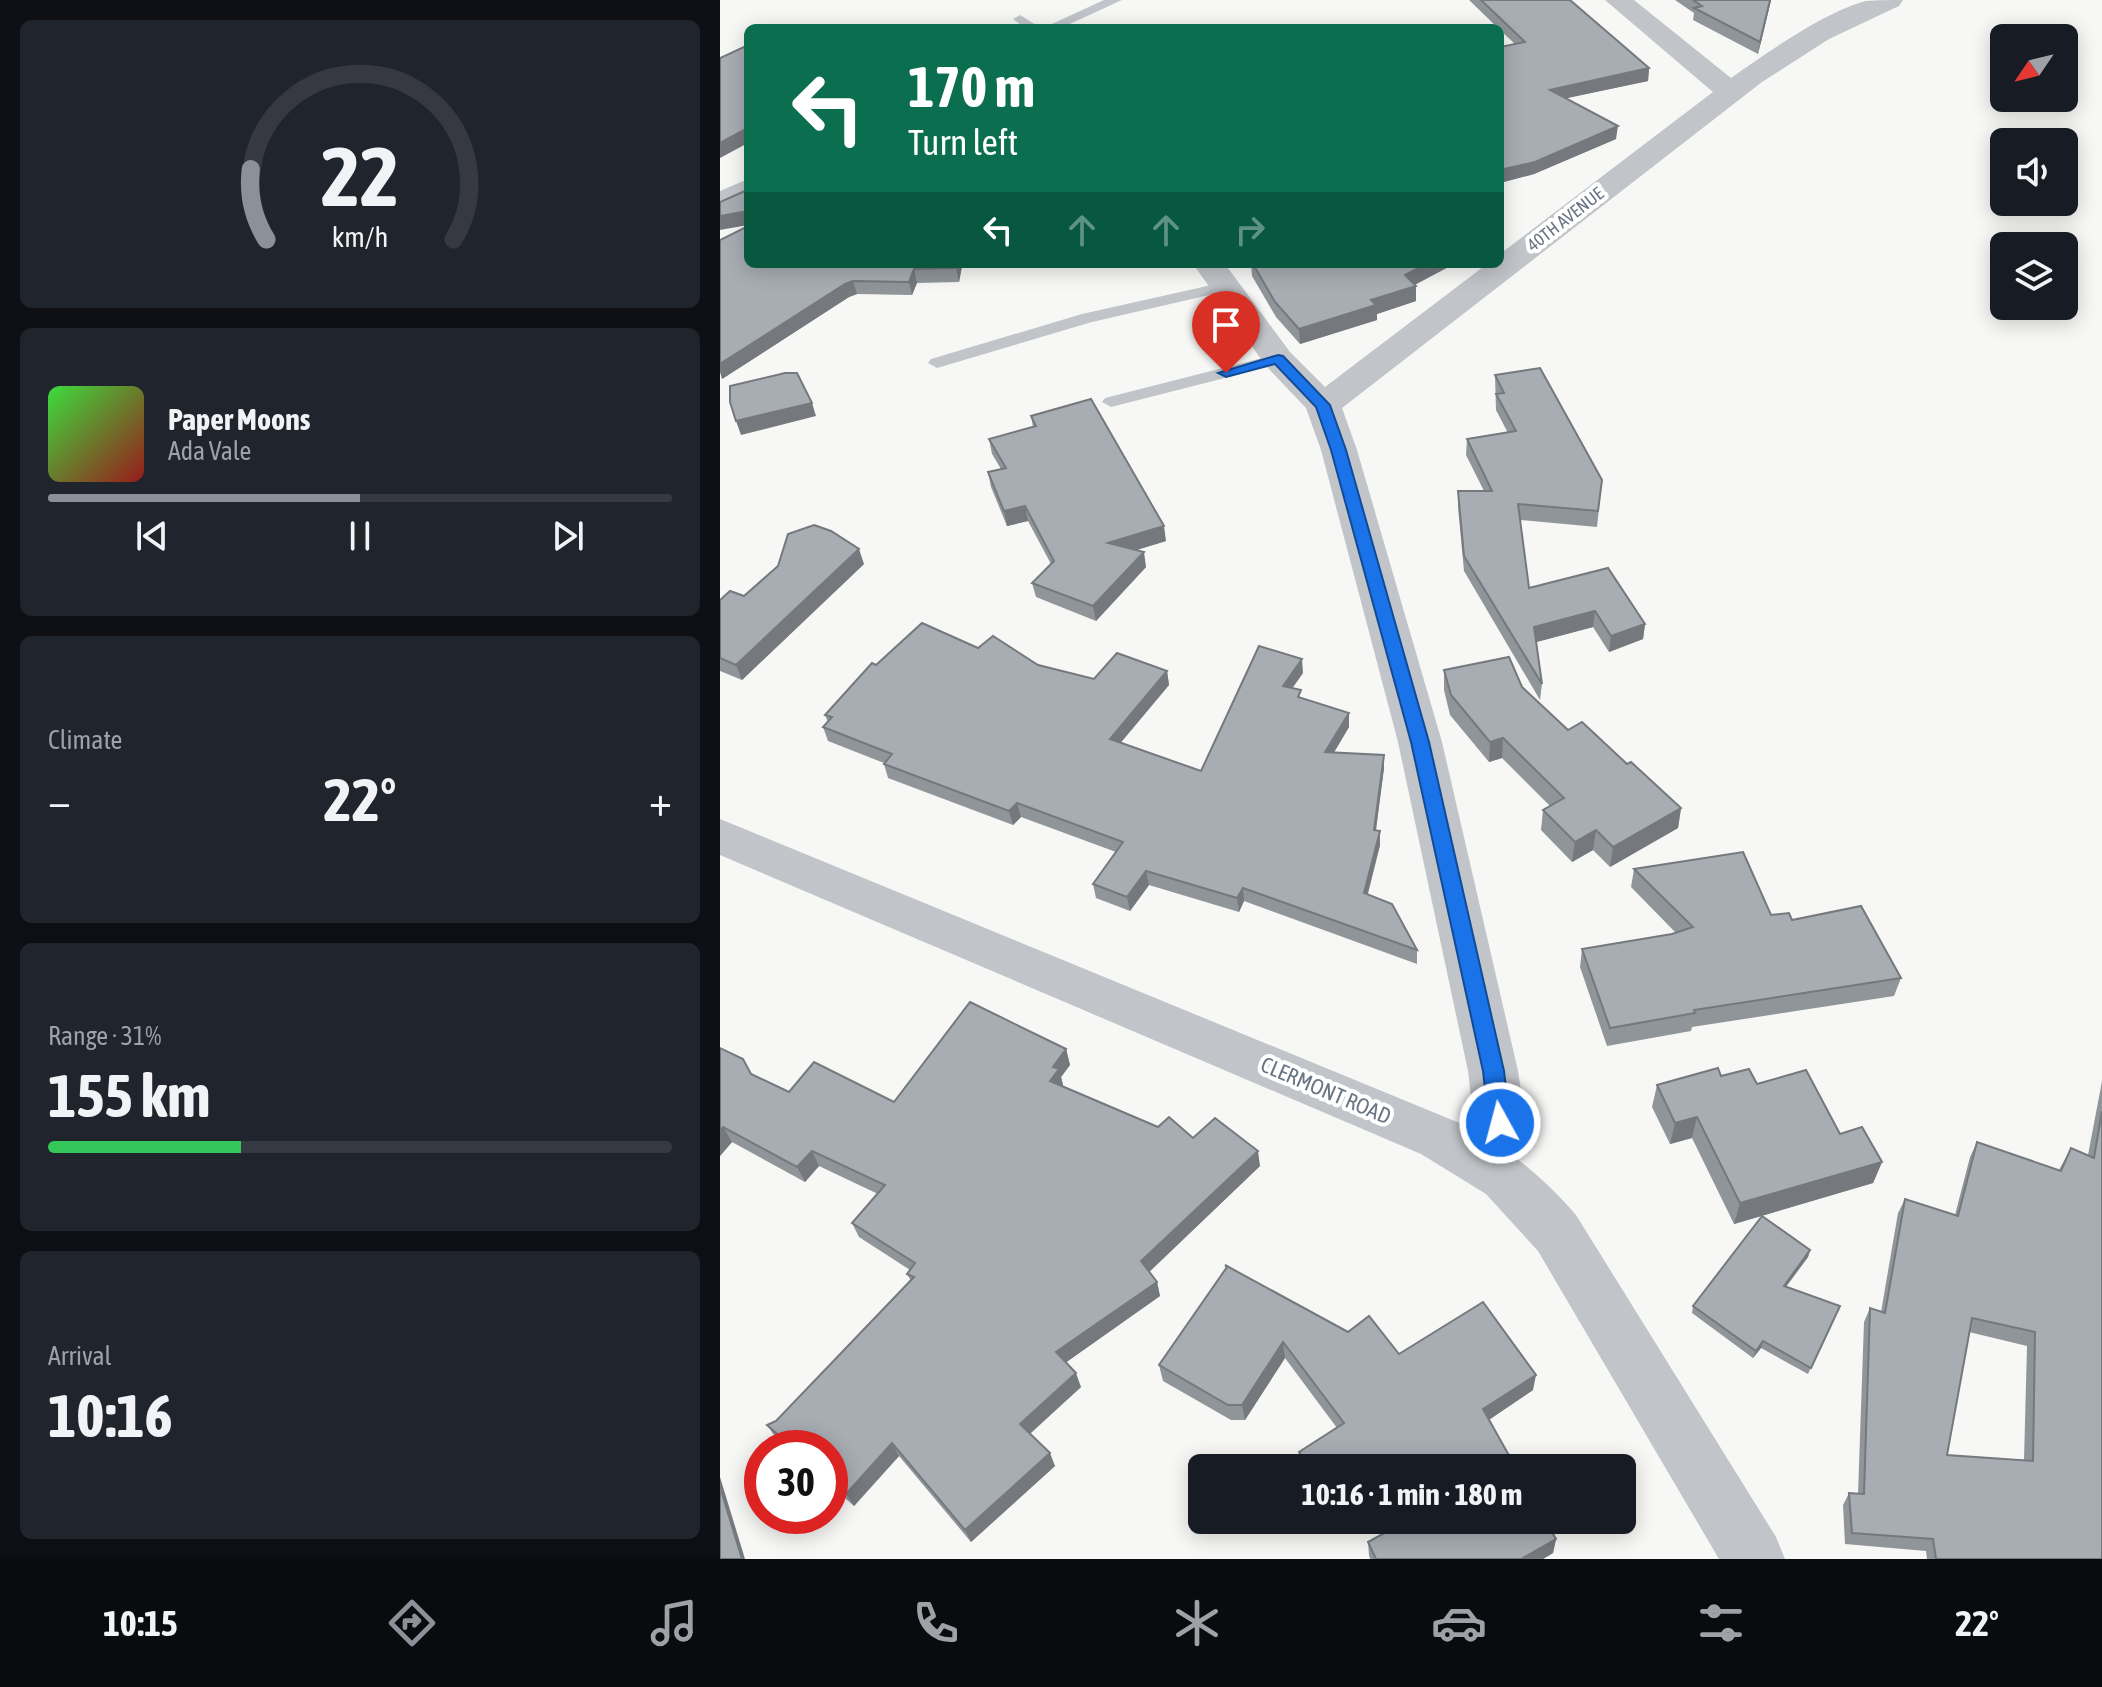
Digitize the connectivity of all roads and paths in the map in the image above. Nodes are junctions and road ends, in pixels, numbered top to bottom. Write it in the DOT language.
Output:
graph roads {
  1 [pos="1115,0"];
  2 [pos="1618,0"];
  3 [pos="1890,0"];
  4 [pos="1020,19"];
  5 [pos="1028,24"];
  6 [pos="1059,24"];
  7 [pos="1731,92"];
  8 [pos="744,190"];
  9 [pos="720,204"];
  10 [pos="1504,266"];
  11 [pos="1502,268"];
  12 [pos="1217,275"];
  13 [pos="1278,359"];
  14 [pos="937,363"];
  15 [pos="1111,402"];
  16 [pos="1323,405"];
  17 [pos="720,836"];
  18 [pos="1485,1160"];
  19 [pos="1754,1559"];
  1 -- 6 [label="lane"];
  2 -- 7 [label="street"];
  3 -- 7 [label="street, 40TH AVENUE"];
  4 -- 5 [label="lane"];
  7 -- 10 [label="street, 40TH AVENUE"];
  8 -- 9 [label="street"];
  11 -- 16 [label="street, 40TH AVENUE"];
  12 -- 13 [label="street"];
  12 -- 14 [label="lane"];
  13 -- 15 [label="lane"];
  13 -- 16 [label="street"];
  16 -- 18 [label="street"];
  17 -- 18 [label="street, CLERMONT ROAD"];
  18 -- 19 [label="street, CLERMONT ROAD"];
}
